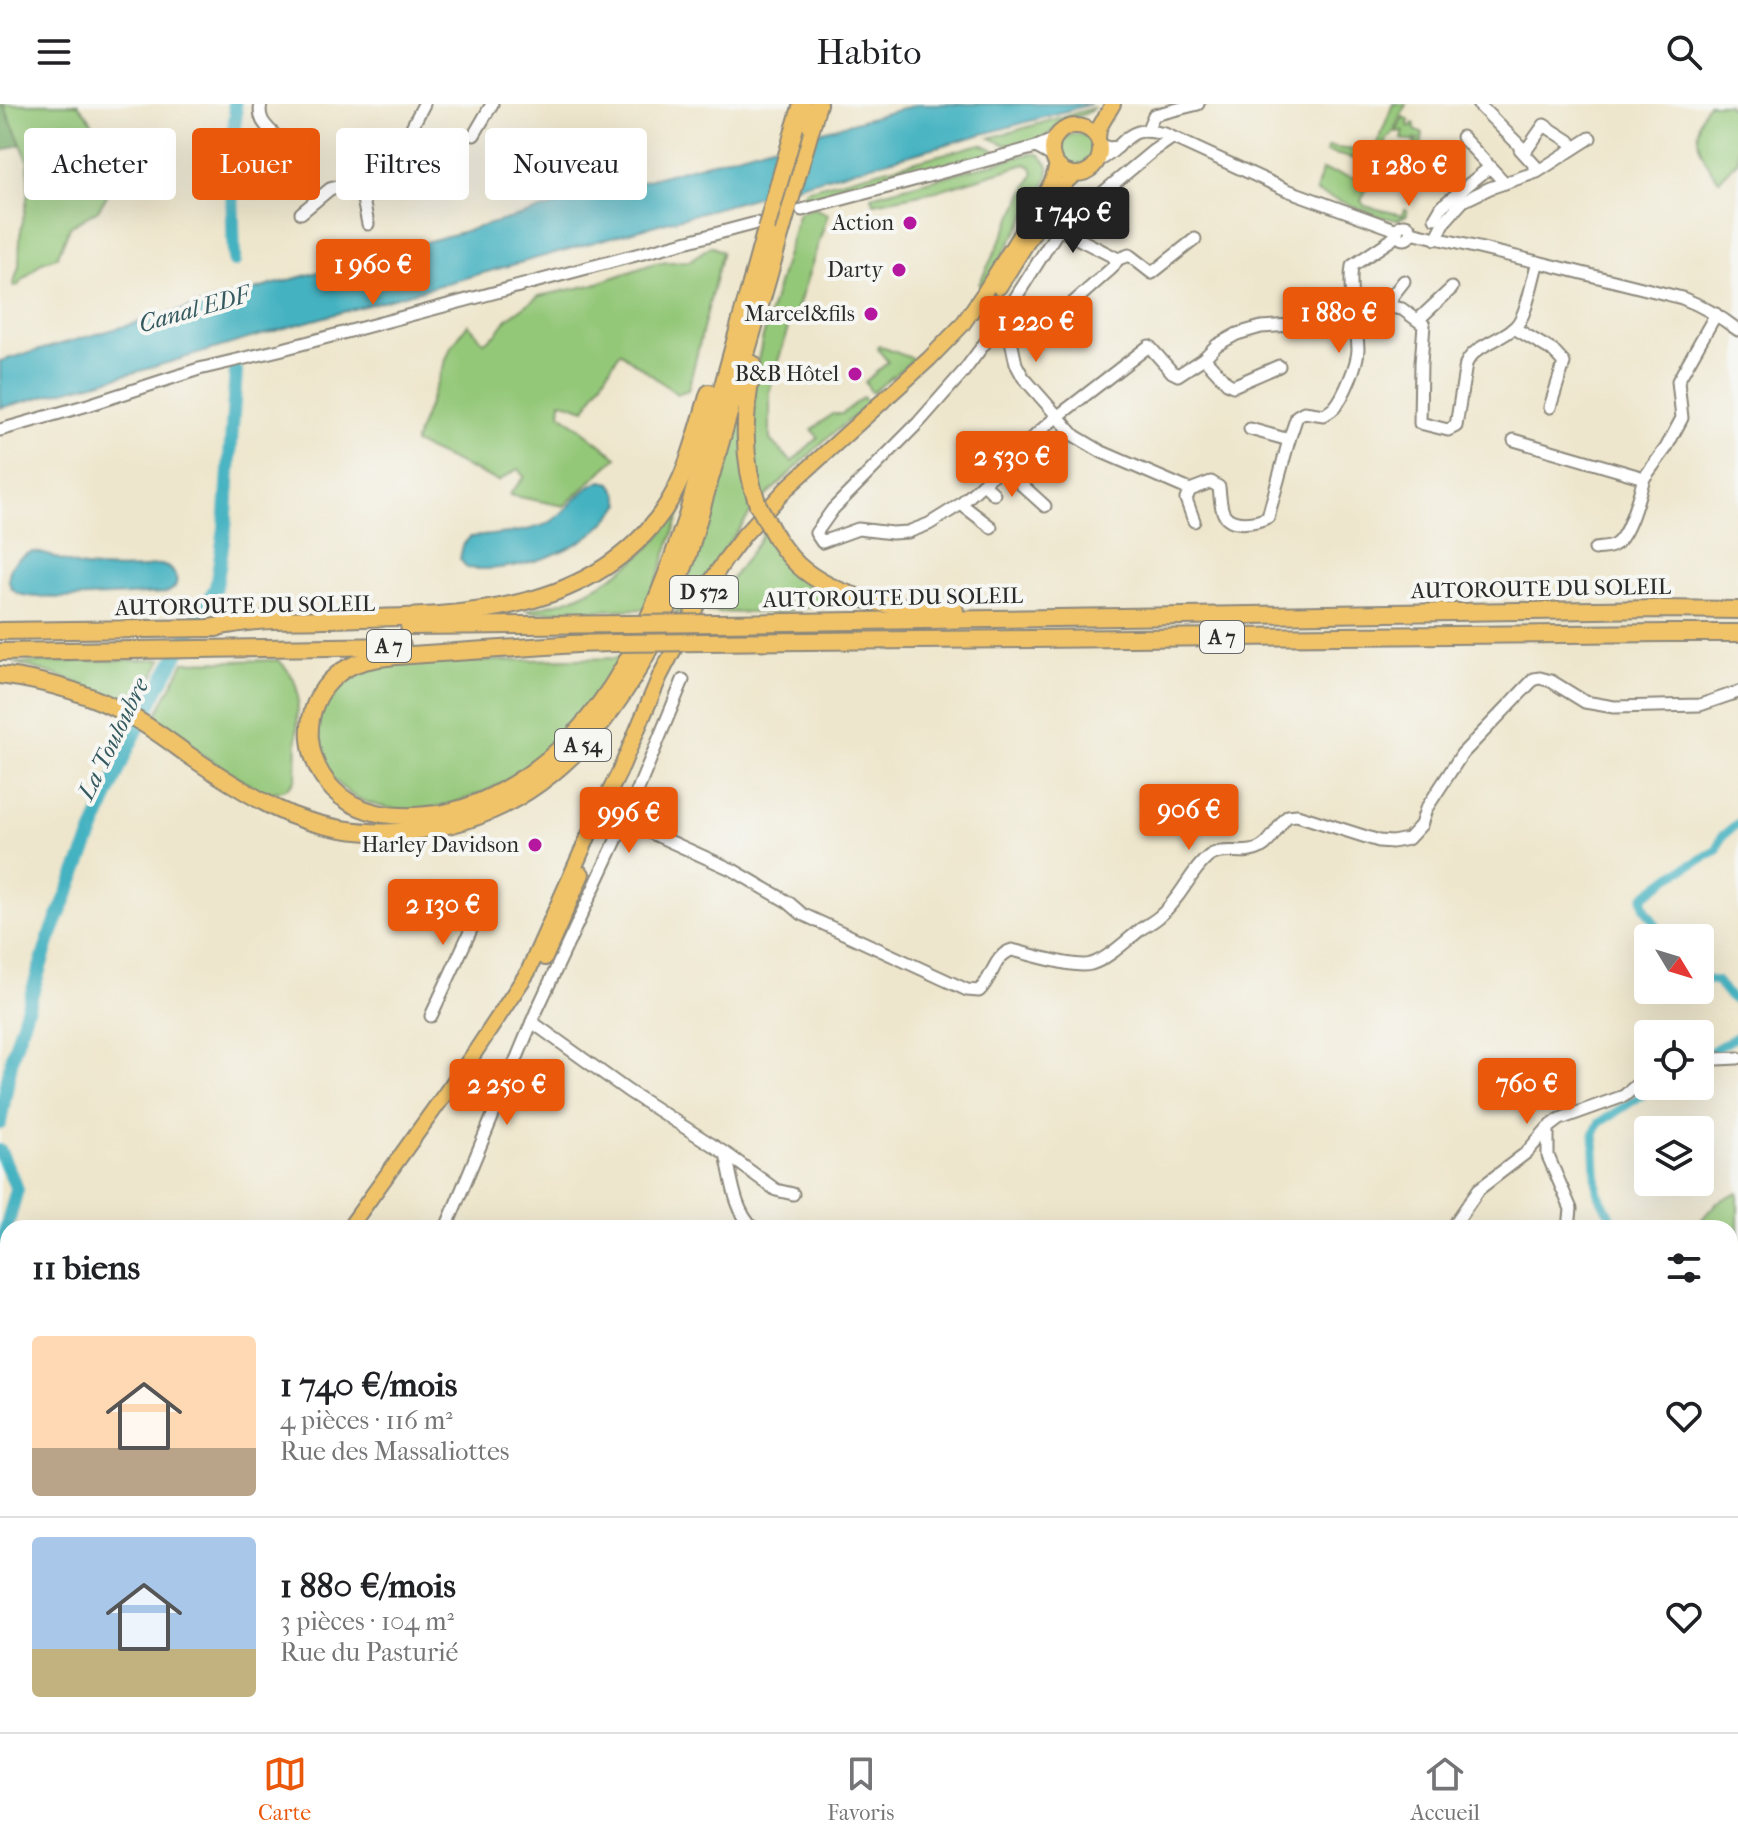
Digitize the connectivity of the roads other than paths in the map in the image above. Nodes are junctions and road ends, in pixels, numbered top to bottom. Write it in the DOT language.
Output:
graph roads {
  1 [pos="261,104"];
  2 [pos="424,104"];
  3 [pos="492,104"];
  4 [pos="802,104"];
  5 [pos="1102,104"];
  6 [pos="1113,104"];
  7 [pos="1198,104"];
  8 [pos="1478,104"];
  9 [pos="819,112"];
  10 [pos="1092,122"];
  11 [pos="268,128"];
  12 [pos="411,128"];
  13 [pos="1147,131"];
  14 [pos="474,135"];
  15 [pos="1462,137"];
  16 [pos="1172,138"];
  17 [pos="1590,138"];
  18 [pos="1055,139"];
  19 [pos="1036,147"];
  20 [pos="1099,148"];
  21 [pos="1574,148"];
  22 [pos="1520,149"];
  23 [pos="1054,160"];
  24 [pos="1490,167"];
  25 [pos="1539,170"];
  26 [pos="1074,175"];
  27 [pos="1505,183"];
  28 [pos="336,187"];
  29 [pos="363,200"];
  30 [pos="795,203"];
  31 [pos="301,213"];
  32 [pos="1435,218"];
  33 [pos="368,224"];
  34 [pos="761,226"];
  35 [pos="1059,229"];
  36 [pos="1397,232"];
  37 [pos="1195,239"];
  38 [pos="1436,239"];
  39 [pos="1538,262"];
  40 [pos="1115,264"];
  41 [pos="753,276"];
  42 [pos="1404,281"];
  43 [pos="1452,288"];
  44 [pos="764,306"];
  45 [pos="1390,307"];
  46 [pos="1352,309"];
  47 [pos="1716,314"];
  48 [pos="1418,320"];
  49 [pos="999,324"];
  50 [pos="1047,326"];
  51 [pos="1514,328"];
  52 [pos="1738,330"];
  53 [pos="1204,358"];
  54 [pos="1279,366"];
  55 [pos="1550,407"];
  56 [pos="1058,418"];
  57 [pos="1250,429"];
  58 [pos="0,430"];
  59 [pos="1289,440"];
  60 [pos="1514,440"];
  61 [pos="836,444"];
  62 [pos="1002,467"];
  63 [pos="1644,478"];
  64 [pos="984,484"];
  65 [pos="1190,490"];
  66 [pos="994,494"];
  67 [pos="961,504"];
  68 [pos="1045,506"];
  69 [pos="1194,521"];
  70 [pos="991,527"];
  71 [pos="1595,549"];
  72 [pos="1738,610"];
  73 [pos="1128,616"];
  74 [pos="209,628"];
  75 [pos="0,631"];
  76 [pos="1738,633"];
  77 [pos="577,644"];
  78 [pos="0,652"];
  79 [pos="0,675"];
  80 [pos="683,680"];
  81 [pos="1738,692"];
  82 [pos="619,773"];
  83 [pos="625,821"];
  84 [pos="488,893"];
  85 [pos="571,920"];
  86 [pos="431,1016"];
  87 [pos="532,1022"];
  88 [pos="473,1055"];
  89 [pos="1714,1058"];
  90 [pos="1738,1058"];
  91 [pos="1634,1087"];
  92 [pos="1548,1128"];
  93 [pos="726,1154"];
  94 [pos="793,1194"];
  95 [pos="355,1220"];
  96 [pos="449,1220"];
  97 [pos="746,1220"];
  98 [pos="1458,1220"];
  99 [pos="1570,1220"];
  1 -- 11 [label="street"];
  2 -- 12 [label="street"];
  3 -- 14 [label="street"];
  4 -- 34 [label="highway, A 54, bridge"];
  5 -- 10 [label="main road"];
  6 -- 10 [label="main road"];
  7 -- 13 [label="street"];
  8 -- 22 [label="street"];
  9 -- 30 [label="highway"];
  10 -- 18 [label="main road"];
  10 -- 20 [label="main road"];
  13 -- 16 [label="street"];
  13 -- 20 [label="street"];
  15 -- 24 [label="street"];
  16 -- 35 [label="street"];
  16 -- 36 [label="street"];
  17 -- 21 [label="street"];
  18 -- 19 [label="street"];
  18 -- 23 [label="main road"];
  19 -- 23 [label="street"];
  19 -- 30 [label="street"];
  20 -- 26 [label="main road"];
  21 -- 22 [label="street"];
  21 -- 25 [label="street"];
  22 -- 25 [label="street"];
  23 -- 26 [label="main road"];
  23 -- 61 [label="main road, D 572"];
  24 -- 27 [label="street"];
  24 -- 32 [label="street"];
  25 -- 27 [label="street"];
  26 -- 61 [label="main road, D 572"];
  27 -- 38 [label="street"];
  28 -- 31 [label="street"];
  29 -- 33 [label="street"];
  30 -- 44 [label="highway, A 54"];
  34 -- 41 [label="highway, A 54"];
  34 -- 58 [label="street"];
  35 -- 40 [label="street"];
  35 -- 49 [label="street"];
  36 -- 38 [label="street"];
  36 -- 46 [label="street"];
  37 -- 40 [label="street"];
  38 -- 39 [label="street"];
  39 -- 47 [label="street"];
  39 -- 51 [label="street"];
  40 -- 50 [label="street"];
  41 -- 74 [label="highway"];
  41 -- 77 [label="highway, A 54"];
  42 -- 45 [label="street"];
  43 -- 48 [label="street"];
  44 -- 73 [label="highway, bridge"];
  44 -- 79 [label="highway, A 54"];
  45 -- 46 [label="street"];
  45 -- 48 [label="street"];
  46 -- 53 [label="street"];
  46 -- 59 [label="street"];
  47 -- 52 [label="street"];
  47 -- 63 [label="street"];
  48 -- 51 [label="street"];
  49 -- 56 [label="street"];
  49 -- 67 [label="street"];
  51 -- 55 [label="street"];
  53 -- 54 [label="street"];
  53 -- 56 [label="street"];
  56 -- 62 [label="street"];
  56 -- 65 [label="street"];
  57 -- 59 [label="street"];
  59 -- 65 [label="street"];
  60 -- 63 [label="street"];
  61 -- 82 [label="main road, D 572"];
  62 -- 64 [label="street"];
  62 -- 68 [label="street"];
  63 -- 71 [label="street"];
  64 -- 66 [label="street"];
  64 -- 67 [label="street"];
  65 -- 69 [label="street"];
  67 -- 70 [label="street"];
  72 -- 73 [label="highway, AUTOROUTE DU SOLEIL / A 7"];
  73 -- 74 [label="highway, AUTOROUTE DU SOLEIL / A 7, bridge"];
  74 -- 75 [label="highway, AUTOROUTE DU SOLEIL / A 7"];
  76 -- 77 [label="highway, AUTOROUTE DU SOLEIL / A 7, bridge"];
  77 -- 78 [label="highway, AUTOROUTE DU SOLEIL / A 7"];
  80 -- 83 [label="street"];
  81 -- 83 [label="street"];
  82 -- 85 [label="main road, D 572"];
  82 -- 88 [label="main road, D 572"];
  83 -- 85 [label="street"];
  84 -- 86 [label="street"];
  85 -- 87 [label="street"];
  85 -- 88 [label="main road, D 572"];
  87 -- 93 [label="street"];
  87 -- 96 [label="street"];
  88 -- 95 [label="main road, D 572"];
  89 -- 90 [label="street"];
  91 -- 92 [label="street"];
  92 -- 98 [label="street"];
  92 -- 99 [label="street"];
  93 -- 94 [label="street"];
  93 -- 97 [label="street"];
}
